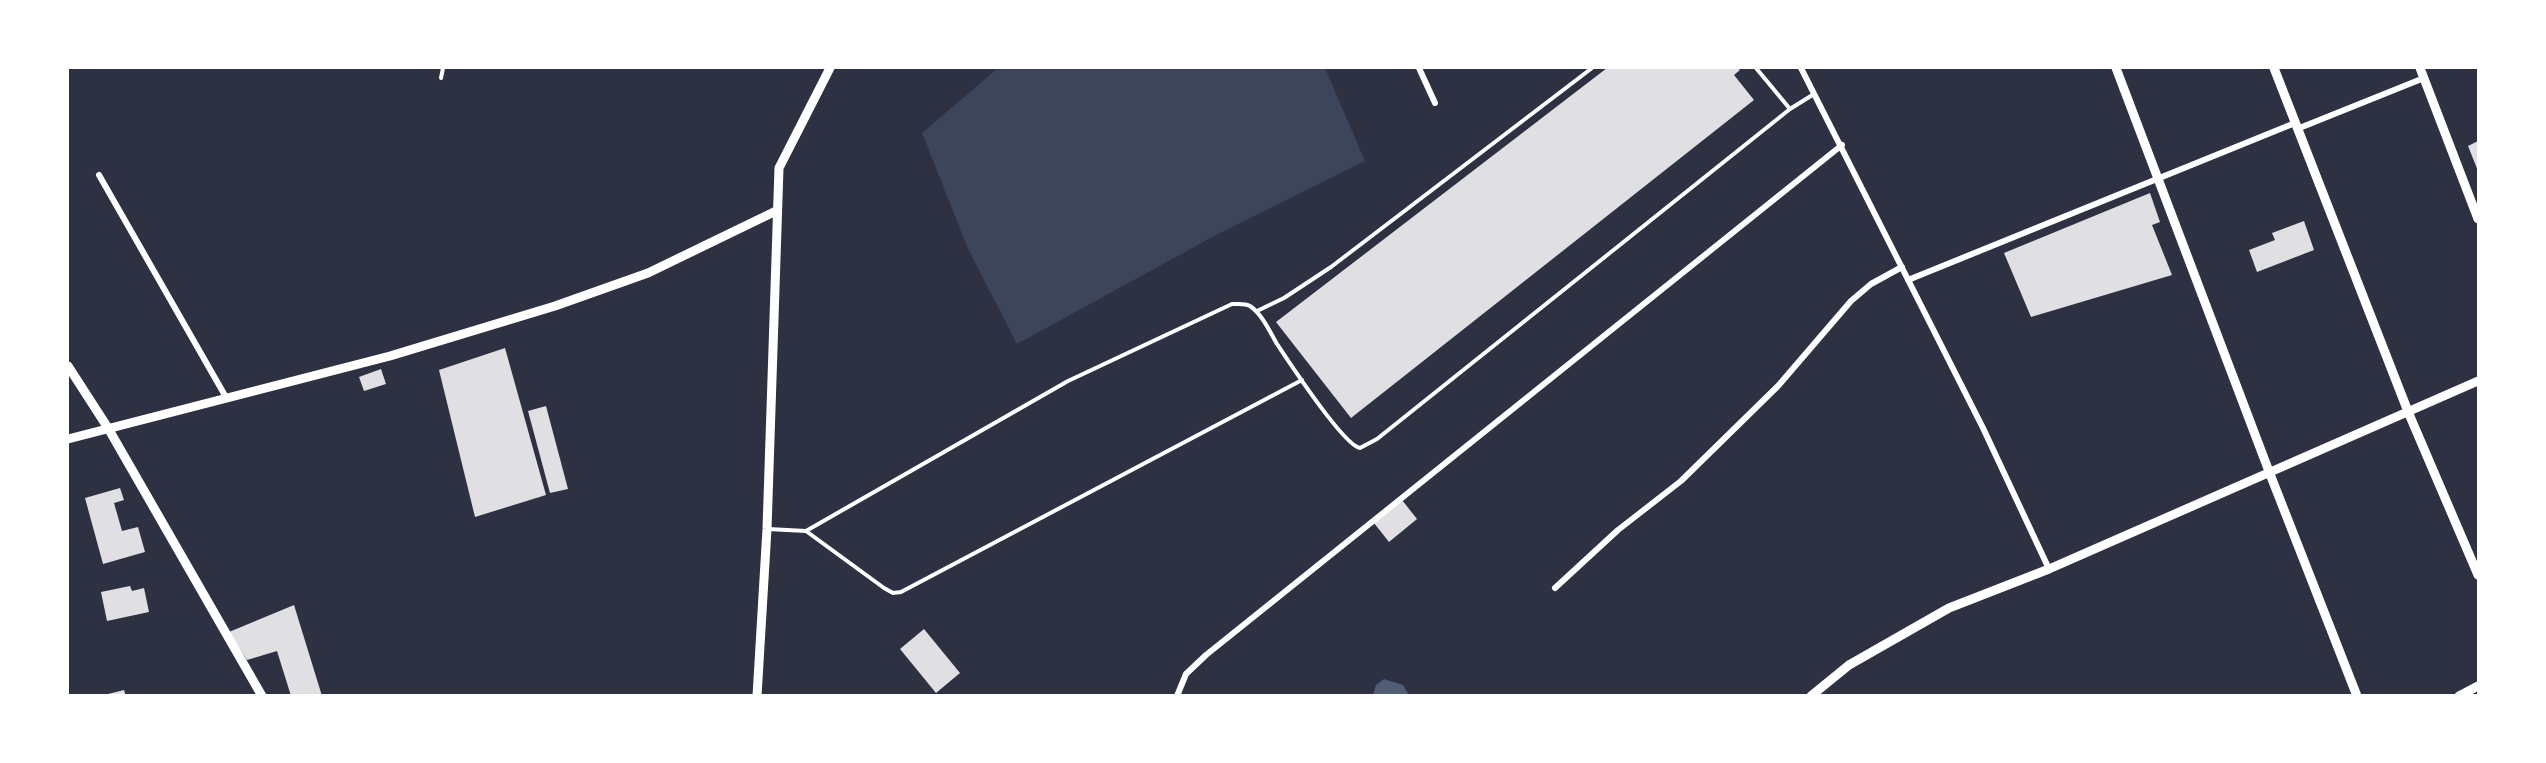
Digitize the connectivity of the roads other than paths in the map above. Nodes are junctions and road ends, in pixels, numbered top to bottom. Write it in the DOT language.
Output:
graph roads {
  1 [pos="443,68"];
  2 [pos="830,68"];
  3 [pos="1419,68"];
  4 [pos="1592,68"];
  5 [pos="1756,68"];
  6 [pos="1801,68"];
  7 [pos="2116,68"];
  8 [pos="2274,68"];
  9 [pos="2420,68"];
  10 [pos="441,78"];
  11 [pos="2424,78"];
  12 [pos="1814,94"];
  13 [pos="1435,103"];
  14 [pos="1790,109"];
  15 [pos="2296,126"];
  16 [pos="1842,145"];
  17 [pos="99,175"];
  18 [pos="2159,177"];
  19 [pos="776,211"];
  20 [pos="2478,219"];
  21 [pos="1902,267"];
  22 [pos="1908,280"];
  23 [pos="1257,311"];
  24 [pos="68,366"];
  25 [pos="1302,380"];
  26 [pos="2478,381"];
  27 [pos="227,399"];
  28 [pos="2409,414"];
  29 [pos="108,428"];
  30 [pos="68,439"];
  31 [pos="2270,474"];
  32 [pos="767,529"];
  33 [pos="806,531"];
  34 [pos="2049,569"];
  35 [pos="2478,575"];
  36 [pos="1555,588"];
  37 [pos="2478,686"];
  38 [pos="262,696"];
  39 [pos="757,696"];
  40 [pos="1177,696"];
  41 [pos="1811,696"];
  42 [pos="2357,696"];
  43 [pos="2459,696"];
  1 -- 10 [label="lane"];
  2 -- 19 [label="street"];
  3 -- 13 [label="street"];
  4 -- 23 [label="lane"];
  5 -- 14 [label="lane"];
  6 -- 12 [label="street"];
  7 -- 18 [label="street"];
  8 -- 15 [label="street"];
  9 -- 11 [label="street"];
  11 -- 15 [label="street"];
  11 -- 20 [label="street"];
  12 -- 14 [label="lane"];
  12 -- 16 [label="street"];
  14 -- 25 [label="lane"];
  15 -- 18 [label="street"];
  15 -- 28 [label="street"];
  16 -- 21 [label="street"];
  16 -- 40 [label="street"];
  17 -- 27 [label="street"];
  18 -- 22 [label="street"];
  18 -- 31 [label="street"];
  19 -- 27 [label="street"];
  19 -- 32 [label="street"];
  21 -- 22 [label="street"];
  21 -- 36 [label="street"];
  22 -- 34 [label="street"];
  23 -- 25 [label="lane"];
  23 -- 33 [label="lane"];
  24 -- 29 [label="street"];
  25 -- 33 [label="lane"];
  26 -- 28 [label="street"];
  27 -- 29 [label="street"];
  28 -- 31 [label="street"];
  28 -- 35 [label="street"];
  29 -- 30 [label="street"];
  29 -- 38 [label="street"];
  31 -- 34 [label="street"];
  31 -- 42 [label="street"];
  32 -- 33 [label="lane"];
  32 -- 39 [label="street"];
  34 -- 41 [label="street"];
  37 -- 43 [label="street"];
}
